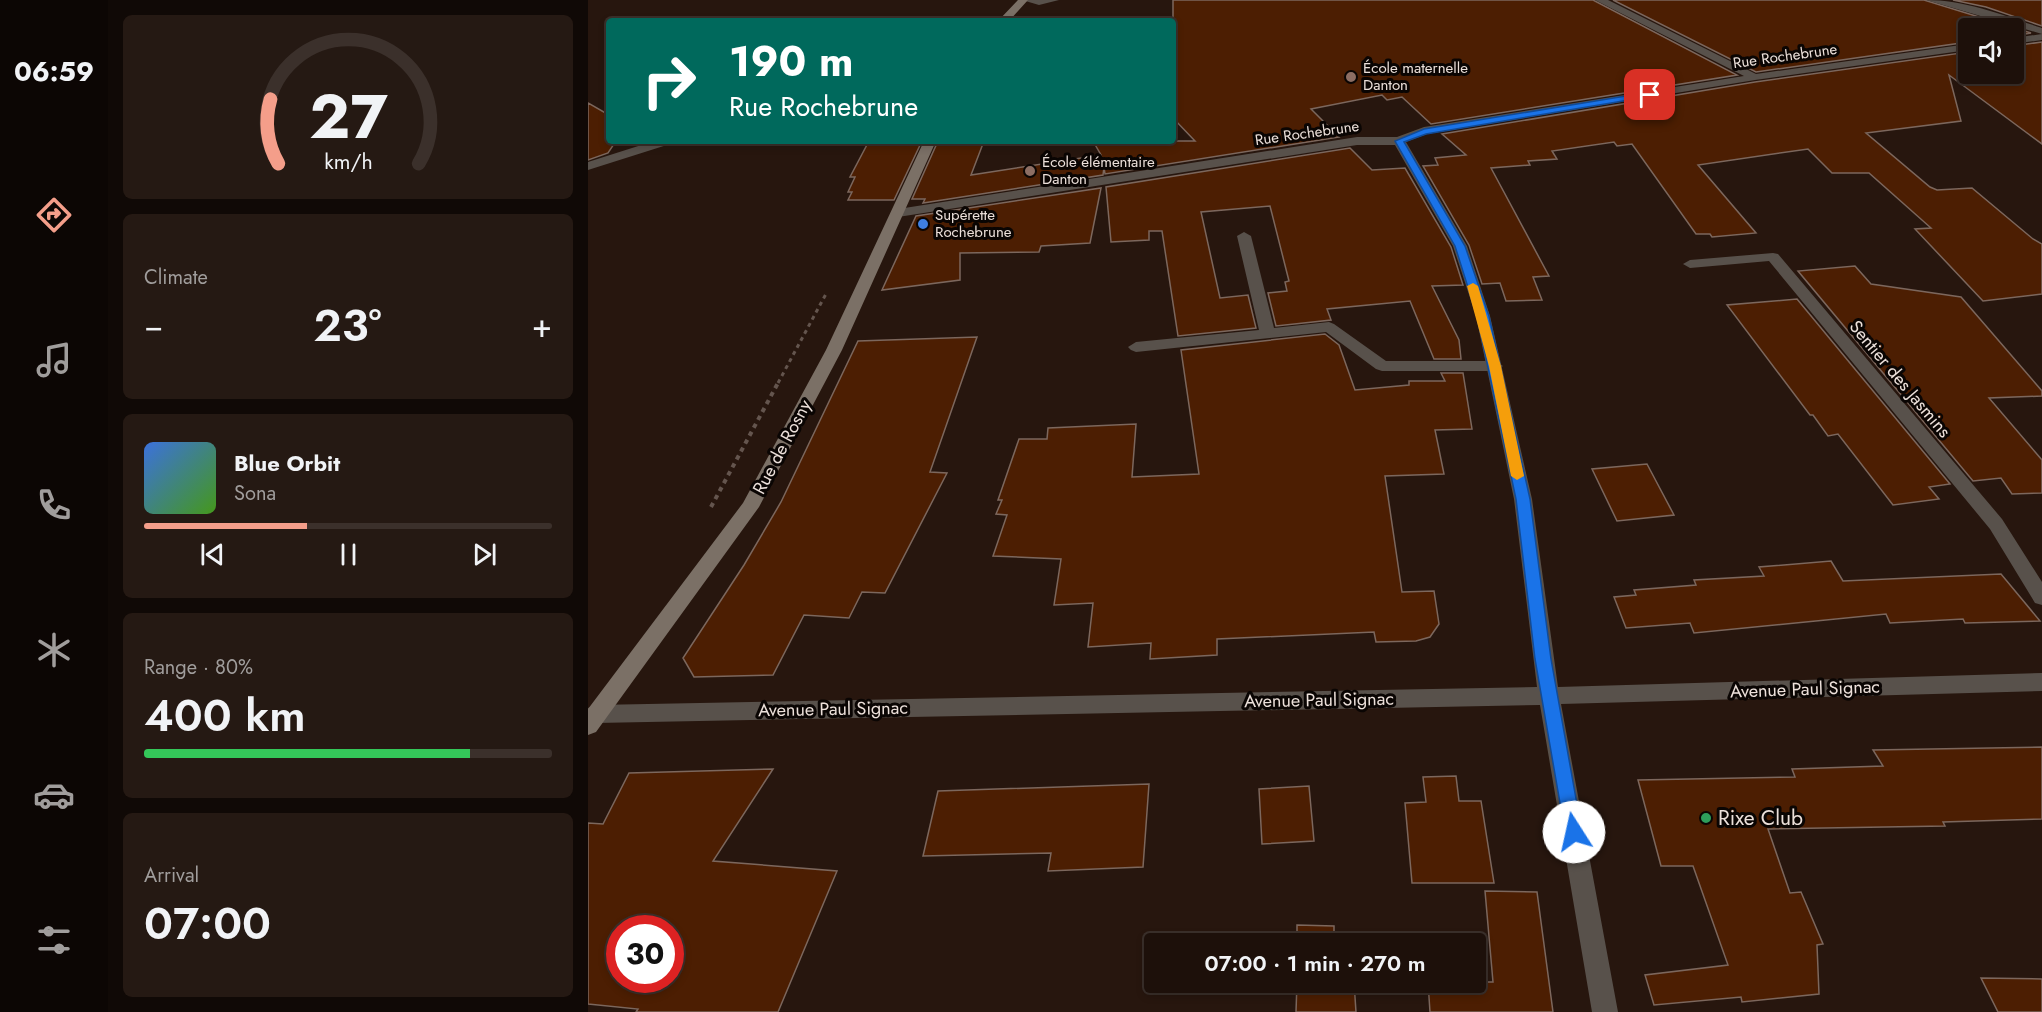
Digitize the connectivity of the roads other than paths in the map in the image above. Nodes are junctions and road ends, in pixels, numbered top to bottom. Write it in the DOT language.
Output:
graph roads {
  1 [pos="1025,0"];
  2 [pos="1054,0"];
  3 [pos="1600,0"];
  4 [pos="1931,0"];
  5 [pos="1006,18"];
  6 [pos="2042,31"];
  7 [pos="2042,37"];
  8 [pos="2024,39"];
  9 [pos="1958,48"];
  10 [pos="1755,77"];
  11 [pos="1399,141"];
  12 [pos="657,144"];
  13 [pos="929,144"];
  14 [pos="588,166"];
  15 [pos="898,213"];
  16 [pos="1244,237"];
  17 [pos="1690,264"];
  18 [pos="1268,333"];
  19 [pos="1136,347"];
  20 [pos="1495,366"];
  21 [pos="2042,598"];
  22 [pos="2042,682"];
  23 [pos="1549,696"];
  24 [pos="592,720"];
  25 [pos="1605,1012"];
  1 -- 2 [label="street"];
  1 -- 5 [label="main road"];
  3 -- 10 [label="street"];
  4 -- 6 [label="street"];
  7 -- 8 [label="street"];
  9 -- 10 [label="street, Rue Rochebrune"];
  10 -- 11 [label="street, Rue Rochebrune"];
  11 -- 15 [label="street, Rue Rochebrune"];
  11 -- 20 [label="street"];
  12 -- 14 [label="street"];
  13 -- 15 [label="main road, Rue de Rosny"];
  15 -- 24 [label="main road, Rue de Rosny"];
  16 -- 18 [label="street"];
  17 -- 21 [label="street, Sentier des Jasmins"];
  18 -- 19 [label="street"];
  18 -- 20 [label="street"];
  20 -- 23 [label="street"];
  22 -- 23 [label="street, Avenue Paul Signac"];
  23 -- 24 [label="street, Avenue Paul Signac"];
  23 -- 25 [label="street"];
}
